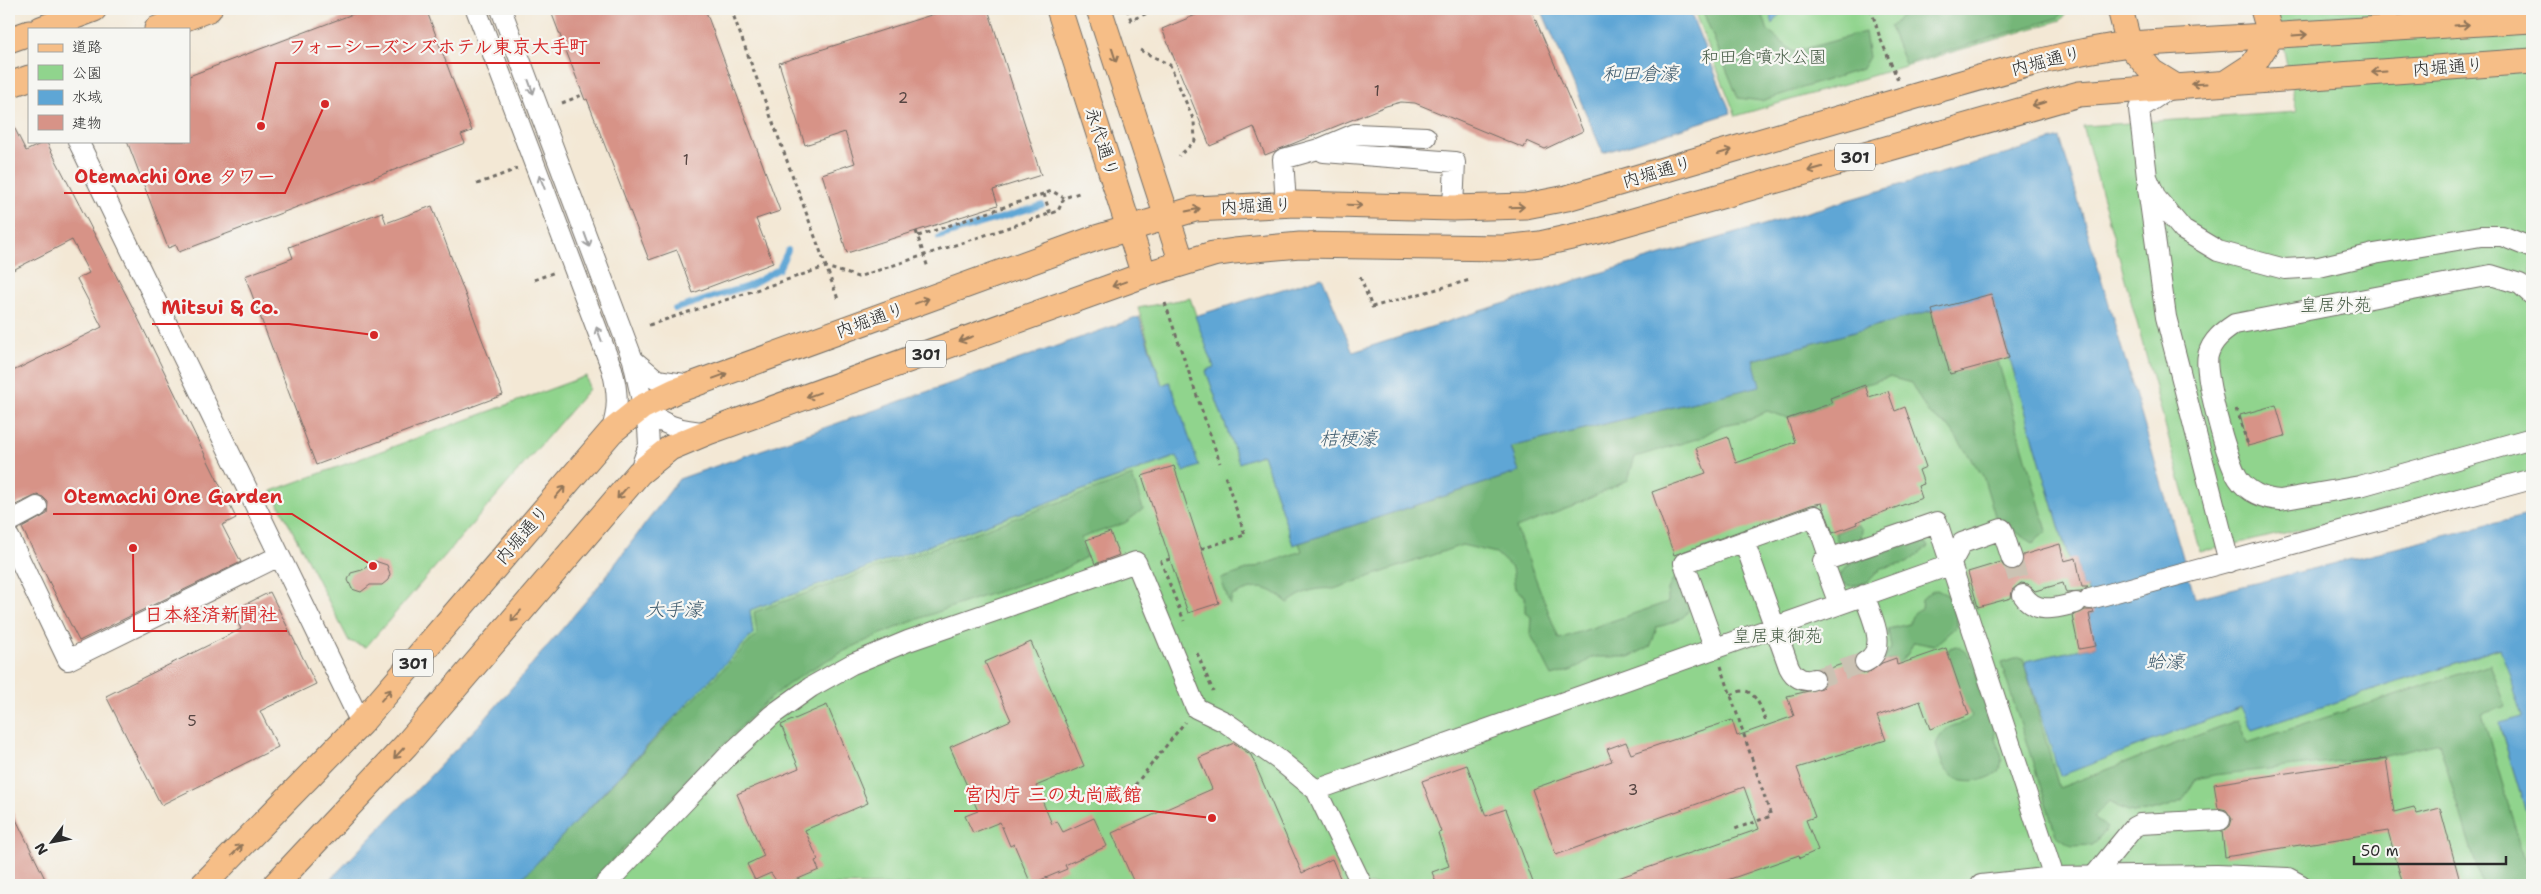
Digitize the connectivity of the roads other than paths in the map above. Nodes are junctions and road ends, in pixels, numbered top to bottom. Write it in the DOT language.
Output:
graph roads {
  1 [pos="94,9"];
  2 [pos="210,9"];
  3 [pos="476,9"];
  4 [pos="502,9"];
  5 [pos="1059,9"];
  6 [pos="1099,9"];
  7 [pos="2120,9"];
  8 [pos="2263,9"];
  9 [pos="2532,20"];
  10 [pos="45,28"];
  11 [pos="160,28"];
  12 [pos="2271,37"];
  13 [pos="2129,44"];
  14 [pos="2532,61"];
  15 [pos="28,78"];
  16 [pos="2227,82"];
  17 [pos="9,85"];
  18 [pos="2173,85"];
  19 [pos="1426,137"];
  20 [pos="78,142"];
  21 [pos="1322,148"];
  22 [pos="2147,177"];
  23 [pos="1286,204"];
  24 [pos="1453,208"];
  25 [pos="1167,216"];
  26 [pos="1129,229"];
  27 [pos="2532,248"];
  28 [pos="1182,263"];
  29 [pos="1144,275"];
  30 [pos="2532,295"];
  31 [pos="633,360"];
  32 [pos="612,369"];
  33 [pos="693,386"];
  34 [pos="642,407"];
  35 [pos="612,432"];
  36 [pos="708,432"];
  37 [pos="2532,438"];
  38 [pos="640,473"];
  39 [pos="2532,479"];
  40 [pos="37,507"];
  41 [pos="9,522"];
  42 [pos="9,537"];
  43 [pos="1744,541"];
  44 [pos="279,556"];
  45 [pos="1830,558"];
  46 [pos="2012,559"];
  47 [pos="2229,562"];
  48 [pos="1950,565"];
  49 [pos="1864,595"];
  50 [pos="2023,595"];
  51 [pos="1839,604"];
  52 [pos="1776,627"];
  53 [pos="1715,649"];
  54 [pos="1865,662"];
  55 [pos="1814,679"];
  56 [pos="362,723"];
  57 [pos="1316,790"];
  58 [pos="2220,820"];
  59 [pos="2094,876"];
  60 [pos="2054,877"];
  61 [pos="203,885"];
  62 [pos="275,885"];
  63 [pos="605,885"];
  64 [pos="1362,885"];
  65 [pos="1981,885"];
  66 [pos="2301,885"];
  1 -- 10 [label="main road"];
  2 -- 11 [label="main road"];
  32 -- 3 [label="street, one-way"];
  4 -- 31 [label="street, one-way"];
  5 -- 26 [label="main road, 永代通り"];
  6 -- 25 [label="main road, one-way"];
  7 -- 13 [label="main road"];
  8 -- 12 [label="main road"];
  12 -- 9 [label="main road, 内堀通り / 301, one-way"];
  12 -- 13 [label="main road, 内堀通り / 301"];
  12 -- 16 [label="main road"];
  13 -- 18 [label="main road"];
  24 -- 13 [label="main road, 内堀通り / 301, one-way"];
  14 -- 16 [label="main road, 内堀通り / 301, one-way"];
  15 -- 17 [label="main road"];
  16 -- 18 [label="main road, 内堀通り / 301, one-way"];
  18 -- 22 [label="street"];
  18 -- 28 [label="main road, 内堀通り / 301, one-way"];
  19 -- 21 [label="street"];
  20 -- 44 [label="street"];
  21 -- 23 [label="street"];
  21 -- 24 [label="street"];
  22 -- 27 [label="street"];
  22 -- 47 [label="street"];
  23 -- 24 [label="main road, 内堀通り / 301, one-way"];
  25 -- 23 [label="main road, 内堀通り / 301, one-way"];
  25 -- 26 [label="main road, 内堀通り / 301"];
  25 -- 28 [label="main road"];
  26 -- 29 [label="main road, 永代通り"];
  33 -- 26 [label="main road, 内堀通り / 301, one-way"];
  28 -- 29 [label="main road, 内堀通り / 301"];
  29 -- 36 [label="main road, 内堀通り / 301, one-way"];
  30 -- 37 [label="street"];
  31 -- 33 [label="street"];
  31 -- 34 [label="street"];
  32 -- 34 [label="street"];
  32 -- 35 [label="street"];
  33 -- 34 [label="main road, 内堀通り / 301"];
  34 -- 35 [label="main road, 内堀通り / 301"];
  34 -- 36 [label="street"];
  34 -- 38 [label="street"];
  56 -- 35 [label="main road, 内堀通り / 301, one-way"];
  36 -- 38 [label="main road, 内堀通り / 301"];
  38 -- 62 [label="main road, 内堀通り / 301, one-way"];
  39 -- 47 [label="street"];
  40 -- 41 [label="street"];
  42 -- 44 [label="street"];
  43 -- 45 [label="street"];
  43 -- 52 [label="street"];
  43 -- 53 [label="street"];
  44 -- 56 [label="street"];
  45 -- 48 [label="street"];
  45 -- 51 [label="street"];
  46 -- 48 [label="street"];
  47 -- 50 [label="street"];
  48 -- 49 [label="street"];
  48 -- 60 [label="street"];
  49 -- 51 [label="street"];
  49 -- 54 [label="street"];
  51 -- 52 [label="street"];
  52 -- 53 [label="street"];
  52 -- 55 [label="street"];
  53 -- 57 [label="street"];
  61 -- 56 [label="main road, 内堀通り / 301, one-way"];
  57 -- 63 [label="street"];
  57 -- 64 [label="street"];
  58 -- 59 [label="street"];
  59 -- 60 [label="street"];
  59 -- 66 [label="street"];
  60 -- 65 [label="street"];
}
